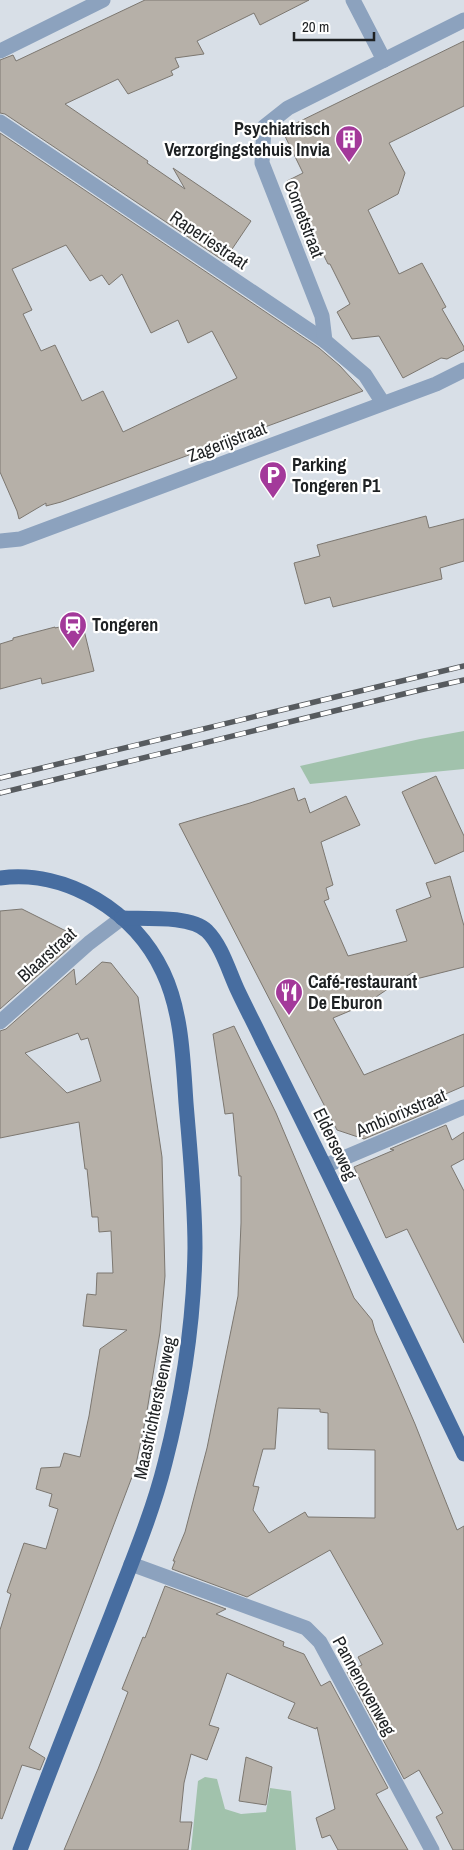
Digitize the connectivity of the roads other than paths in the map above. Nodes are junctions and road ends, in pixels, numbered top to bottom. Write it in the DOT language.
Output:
graph roads {
  1 [pos="103,0"];
  2 [pos="353,0"];
  3 [pos="464,20"];
  4 [pos="0,51"];
  5 [pos="384,60"];
  6 [pos="0,122"];
  7 [pos="325,341"];
  8 [pos="464,370"];
  9 [pos="383,403"];
  10 [pos="0,541"];
  11 [pos="0,878"];
  12 [pos="122,918"];
  13 [pos="0,1022"];
  14 [pos="464,1106"];
  15 [pos="325,1166"];
  16 [pos="464,1454"];
  17 [pos="131,1564"];
  18 [pos="20,1850"];
  19 [pos="432,1850"];
  1 -- 4 [label="street"];
  2 -- 5 [label="street"];
  3 -- 5 [label="street, Cornetstraat"];
  5 -- 7 [label="street, Cornetstraat"];
  6 -- 7 [label="street, Raperiestraat"];
  7 -- 9 [label="street, Raperiestraat"];
  8 -- 9 [label="street, Zagerijstraat"];
  9 -- 10 [label="street, Zagerijstraat"];
  11 -- 12 [label="main road, Maastrichtersteenweg"];
  12 -- 13 [label="street, Blaarstraat"];
  12 -- 15 [label="main road, Elderseweg"];
  12 -- 17 [label="main road, Maastrichtersteenweg"];
  14 -- 15 [label="street, Ambiorixstraat"];
  15 -- 16 [label="main road, Elderseweg"];
  17 -- 18 [label="main road, Maastrichtersteenweg"];
  17 -- 19 [label="street, Pannenovenweg"];
}
